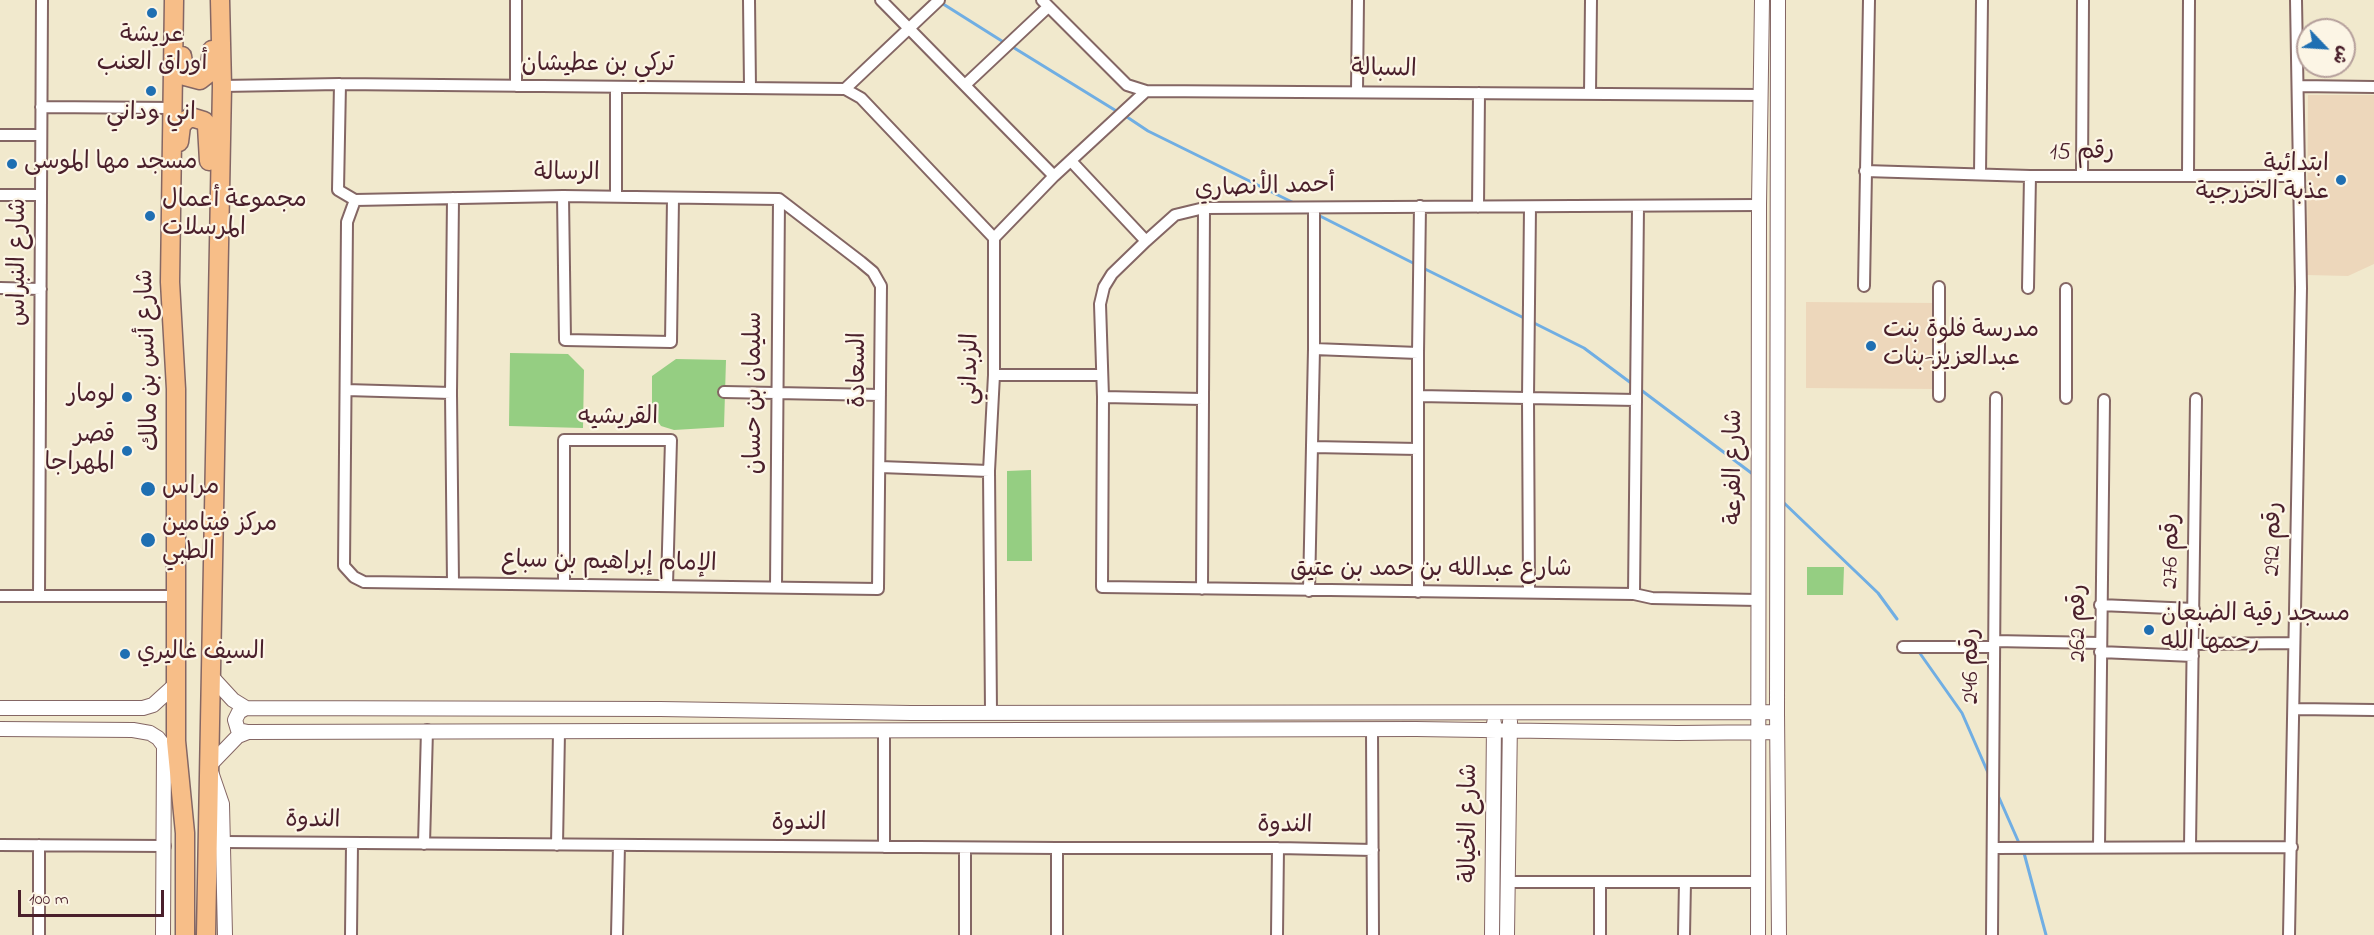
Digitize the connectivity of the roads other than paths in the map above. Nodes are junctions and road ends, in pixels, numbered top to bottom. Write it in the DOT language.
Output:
graph roads {
  1 [pos="42,0"];
  2 [pos="174,0"];
  3 [pos="180,0"];
  4 [pos="214,0"];
  5 [pos="220,0"];
  6 [pos="516,0"];
  7 [pos="749,0"];
  8 [pos="881,0"];
  9 [pos="939,0"];
  10 [pos="1358,0"];
  11 [pos="1591,0"];
  12 [pos="1762,0"];
  13 [pos="1778,0"];
  14 [pos="1869,0"];
  15 [pos="1982,0"];
  16 [pos="2083,0"];
  17 [pos="2189,0"];
  18 [pos="2296,0"];
  19 [pos="1045,3"];
  20 [pos="907,29"];
  21 [pos="340,84"];
  22 [pos="965,84"];
  23 [pos="222,86"];
  24 [pos="516,86"];
  25 [pos="2298,86"];
  26 [pos="616,87"];
  27 [pos="750,87"];
  28 [pos="2374,87"];
  29 [pos="845,89"];
  30 [pos="1146,91"];
  31 [pos="1357,91"];
  32 [pos="1479,93"];
  33 [pos="1590,94"];
  34 [pos="1761,95"];
  35 [pos="42,107"];
  36 [pos="174,108"];
  37 [pos="0,135"];
  38 [pos="41,135"];
  39 [pos="1071,161"];
  40 [pos="1865,171"];
  41 [pos="1980,174"];
  42 [pos="2082,175"];
  43 [pos="2188,175"];
  44 [pos="1054,176"];
  45 [pos="2030,176"];
  46 [pos="2298,176"];
  47 [pos="0,195"];
  48 [pos="41,195"];
  49 [pos="563,196"];
  50 [pos="616,196"];
  51 [pos="453,198"];
  52 [pos="673,198"];
  53 [pos="779,199"];
  54 [pos="355,200"];
  55 [pos="1759,205"];
  56 [pos="1420,207"];
  57 [pos="1478,207"];
  58 [pos="1530,207"];
  59 [pos="1638,207"];
  60 [pos="1204,208"];
  61 [pos="1314,208"];
  62 [pos="994,238"];
  63 [pos="1146,241"];
  64 [pos="170,282"];
  65 [pos="1864,286"];
  66 [pos="1939,287"];
  67 [pos="0,288"];
  68 [pos="2028,288"];
  69 [pos="41,289"];
  70 [pos="2066,289"];
  71 [pos="217,294"];
  72 [pos="1314,349"];
  73 [pos="1418,353"];
  74 [pos="994,375"];
  75 [pos="1102,375"];
  76 [pos="346,390"];
  77 [pos="724,392"];
  78 [pos="777,392"];
  79 [pos="451,393"];
  80 [pos="880,395"];
  81 [pos="1418,396"];
  82 [pos="1939,396"];
  83 [pos="1102,397"];
  84 [pos="1528,398"];
  85 [pos="1996,398"];
  86 [pos="2066,398"];
  87 [pos="1203,399"];
  88 [pos="2196,399"];
  89 [pos="1636,400"];
  90 [pos="2104,400"];
  91 [pos="1312,447"];
  92 [pos="1418,449"];
  93 [pos="880,467"];
  94 [pos="989,471"];
  95 [pos="453,583"];
  96 [pos="564,584"];
  97 [pos="667,585"];
  98 [pos="776,587"];
  99 [pos="1102,588"];
  100 [pos="878,589"];
  101 [pos="1202,590"];
  102 [pos="1309,591"];
  103 [pos="1418,592"];
  104 [pos="1529,592"];
  105 [pos="1634,594"];
  106 [pos="0,596"];
  107 [pos="39,596"];
  108 [pos="175,596"];
  109 [pos="1758,600"];
  110 [pos="2100,605"];
  111 [pos="2194,609"];
  112 [pos="2294,643"];
  113 [pos="1994,644"];
  114 [pos="2194,644"];
  115 [pos="1903,647"];
  116 [pos="2100,648"];
  117 [pos="2193,656"];
  118 [pos="210,675"];
  119 [pos="175,684"];
  120 [pos="0,708"];
  121 [pos="246,708"];
  122 [pos="632,709"];
  123 [pos="660,709"];
  124 [pos="2295,709"];
  125 [pos="2374,710"];
  126 [pos="991,712"];
  127 [pos="1494,712"];
  128 [pos="1510,712"];
  129 [pos="1777,712"];
  130 [pos="1725,713"];
  131 [pos="1758,713"];
  132 [pos="0,729"];
  133 [pos="427,730"];
  134 [pos="660,730"];
  135 [pos="1372,730"];
  136 [pos="1494,730"];
  137 [pos="1510,730"];
  138 [pos="630,731"];
  139 [pos="248,732"];
  140 [pos="559,732"];
  141 [pos="884,732"];
  142 [pos="1759,732"];
  143 [pos="1777,732"];
  144 [pos="1727,733"];
  145 [pos="176,741"];
  146 [pos="1494,757"];
  147 [pos="1510,762"];
  148 [pos="209,766"];
  149 [pos="224,842"];
  150 [pos="352,844"];
  151 [pos="424,844"];
  152 [pos="0,845"];
  153 [pos="39,845"];
  154 [pos="557,845"];
  155 [pos="619,845"];
  156 [pos="165,846"];
  157 [pos="2190,846"];
  158 [pos="884,847"];
  159 [pos="2099,847"];
  160 [pos="2292,847"];
  161 [pos="965,848"];
  162 [pos="1057,848"];
  163 [pos="1278,848"];
  164 [pos="1993,848"];
  165 [pos="1373,850"];
  166 [pos="165,877"];
  167 [pos="1508,882"];
  168 [pos="1600,882"];
  169 [pos="1685,882"];
  170 [pos="1758,882"];
  171 [pos="39,935"];
  172 [pos="164,935"];
  173 [pos="185,935"];
  174 [pos="206,935"];
  175 [pos="225,935"];
  176 [pos="351,935"];
  177 [pos="617,935"];
  178 [pos="965,935"];
  179 [pos="1057,935"];
  180 [pos="1277,935"];
  181 [pos="1372,935"];
  182 [pos="1492,935"];
  183 [pos="1507,935"];
  184 [pos="1600,935"];
  185 [pos="1684,935"];
  186 [pos="1758,935"];
  187 [pos="1779,935"];
  188 [pos="1992,935"];
  189 [pos="2289,935"];
  1 -- 35 [label="street, شارع النبراس"];
  2 -- 36 [label="main road, شارع أنس بن مالك"];
  3 -- 4 [label="main road"];
  5 -- 23 [label="main road"];
  6 -- 24 [label="street"];
  7 -- 27 [label="street"];
  8 -- 20 [label="street"];
  9 -- 20 [label="street"];
  10 -- 31 [label="street"];
  11 -- 33 [label="street"];
  12 -- 34 [label="street, شارع الفرعة"];
  13 -- 129 [label="street, شارع الفرعة"];
  14 -- 40 [label="street"];
  15 -- 41 [label="street"];
  16 -- 42 [label="street"];
  17 -- 43 [label="street"];
  18 -- 25 [label="street, رقم 292"];
  19 -- 22 [label="street"];
  19 -- 30 [label="street, السبالة"];
  20 -- 22 [label="street"];
  20 -- 29 [label="street"];
  21 -- 23 [label="street, تركي بن عطيشان"];
  21 -- 24 [label="street, تركي بن عطيشان"];
  21 -- 54 [label="street"];
  22 -- 44 [label="street"];
  23 -- 71 [label="main road"];
  24 -- 26 [label="street, تركي بن عطيشان"];
  25 -- 28 [label="street"];
  25 -- 46 [label="street, رقم 292"];
  26 -- 27 [label="street, تركي بن عطيشان"];
  26 -- 50 [label="street"];
  27 -- 29 [label="street, تركي بن عطيشان"];
  29 -- 62 [label="street"];
  30 -- 31 [label="street, السبالة"];
  30 -- 39 [label="street"];
  31 -- 32 [label="street, السبالة"];
  32 -- 33 [label="street, السبالة"];
  32 -- 57 [label="street"];
  33 -- 34 [label="street, السبالة"];
  34 -- 55 [label="street, شارع الفرعة"];
  35 -- 36 [label="street"];
  35 -- 38 [label="street, شارع النبراس"];
  36 -- 64 [label="main road, شارع أنس بن مالك"];
  37 -- 38 [label="street"];
  38 -- 48 [label="street, شارع النبراس"];
  39 -- 44 [label="street"];
  39 -- 63 [label="street"];
  40 -- 41 [label="street, رقم 15"];
  40 -- 65 [label="street"];
  41 -- 45 [label="street, رقم 15"];
  42 -- 43 [label="street, رقم 15"];
  42 -- 45 [label="street, رقم 15"];
  43 -- 46 [label="street, رقم 15"];
  44 -- 62 [label="street"];
  45 -- 68 [label="street"];
  46 -- 112 [label="street, رقم 292"];
  47 -- 48 [label="street"];
  48 -- 69 [label="street, شارع النبراس"];
  49 -- 50 [label="street, الرسالة"];
  49 -- 51 [label="street, الرسالة"];
  49 -- 52 [label="street"];
  50 -- 52 [label="street, الرسالة"];
  51 -- 54 [label="street, الرسالة"];
  51 -- 79 [label="street"];
  52 -- 53 [label="street, الرسالة"];
  53 -- 78 [label="street, سليمان بن حسان"];
  53 -- 80 [label="street, السعادة"];
  54 -- 76 [label="street"];
  55 -- 59 [label="street, أحمد الأنصاري"];
  55 -- 109 [label="street, شارع الفرعة"];
  56 -- 57 [label="street, أحمد الأنصاري"];
  56 -- 61 [label="street, أحمد الأنصاري"];
  56 -- 73 [label="street"];
  57 -- 58 [label="street, أحمد الأنصاري"];
  58 -- 59 [label="street, أحمد الأنصاري"];
  58 -- 84 [label="street"];
  59 -- 89 [label="street"];
  60 -- 61 [label="street, أحمد الأنصاري"];
  60 -- 63 [label="street, أحمد الأنصاري"];
  60 -- 87 [label="street"];
  61 -- 72 [label="street"];
  62 -- 74 [label="street, الزبداني"];
  63 -- 75 [label="street, أحمد الأنصاري"];
  64 -- 71 [label="main road"];
  64 -- 108 [label="main road, شارع أنس بن مالك"];
  66 -- 82 [label="street"];
  67 -- 69 [label="street"];
  69 -- 107 [label="street, شارع النبراس"];
  70 -- 86 [label="street"];
  71 -- 118 [label="main road"];
  72 -- 73 [label="street"];
  72 -- 91 [label="street"];
  73 -- 81 [label="street"];
  74 -- 75 [label="street"];
  74 -- 94 [label="street, الزبداني"];
  75 -- 83 [label="street, أحمد الأنصاري"];
  76 -- 79 [label="street"];
  76 -- 95 [label="street, الإمام إبراهيم بن سباع"];
  77 -- 78 [label="street"];
  78 -- 80 [label="street"];
  78 -- 98 [label="street, سليمان بن حسان"];
  79 -- 95 [label="street"];
  80 -- 93 [label="street, السعادة"];
  81 -- 84 [label="street"];
  81 -- 92 [label="street"];
  83 -- 87 [label="street"];
  83 -- 99 [label="street, أحمد الأنصاري"];
  84 -- 89 [label="street"];
  84 -- 104 [label="street"];
  85 -- 113 [label="street, رقم 246"];
  87 -- 101 [label="street"];
  88 -- 111 [label="street, رقم 276"];
  89 -- 105 [label="street"];
  90 -- 110 [label="street, رقم 262"];
  91 -- 92 [label="street"];
  91 -- 102 [label="street"];
  92 -- 103 [label="street"];
  93 -- 94 [label="street"];
  93 -- 100 [label="street, السعادة"];
  94 -- 126 [label="street, الزبداني"];
  95 -- 96 [label="street, الإمام إبراهيم بن سباع"];
  96 -- 97 [label="street, الإمام إبراهيم بن سباع"];
  96 -- 97 [label="street, القريشيه"];
  97 -- 98 [label="street, الإمام إبراهيم بن سباع"];
  98 -- 100 [label="street, الإمام إبراهيم بن سباع"];
  99 -- 101 [label="street, شارع عبدالله بن حمد بن عتيق"];
  101 -- 102 [label="street, شارع عبدالله بن حمد بن عتيق"];
  102 -- 103 [label="street, شارع عبدالله بن حمد بن عتيق"];
  103 -- 104 [label="street, شارع عبدالله بن حمد بن عتيق"];
  104 -- 105 [label="street, شارع عبدالله بن حمد بن عتيق"];
  105 -- 109 [label="street, شارع عبدالله بن حمد بن عتيق"];
  106 -- 107 [label="street"];
  107 -- 108 [label="street"];
  108 -- 119 [label="main road, شارع أنس بن مالك"];
  109 -- 131 [label="street, شارع الفرعة"];
  110 -- 111 [label="street"];
  110 -- 116 [label="street, رقم 262"];
  111 -- 114 [label="street, رقم 276"];
  112 -- 114 [label="street"];
  112 -- 124 [label="street, رقم 292"];
  113 -- 115 [label="street"];
  113 -- 116 [label="street"];
  113 -- 164 [label="street, رقم 246"];
  114 -- 117 [label="street, رقم 276"];
  116 -- 117 [label="street"];
  116 -- 159 [label="street, رقم 262"];
  117 -- 157 [label="street, رقم 276"];
  118 -- 121 [label="street"];
  118 -- 148 [label="main road"];
  119 -- 120 [label="street"];
  119 -- 145 [label="main road, شارع أنس بن مالك"];
  121 -- 122 [label="street"];
  121 -- 139 [label="street"];
  122 -- 123 [label="street"];
  122 -- 138 [label="street"];
  123 -- 126 [label="street"];
  123 -- 134 [label="street"];
  124 -- 125 [label="street"];
  124 -- 160 [label="street, رقم 292"];
  126 -- 127 [label="street"];
  127 -- 128 [label="street"];
  127 -- 136 [label="street, شارع الخيالة"];
  128 -- 130 [label="street"];
  128 -- 137 [label="street, شارع الخيالة"];
  129 -- 131 [label="street"];
  129 -- 143 [label="street, شارع الفرعة"];
  130 -- 131 [label="street"];
  130 -- 144 [label="street"];
  131 -- 142 [label="street, شارع الفرعة"];
  132 -- 156 [label="street"];
  133 -- 139 [label="street"];
  133 -- 140 [label="street"];
  133 -- 151 [label="street"];
  134 -- 138 [label="street"];
  134 -- 141 [label="street"];
  135 -- 136 [label="street"];
  135 -- 141 [label="street"];
  135 -- 165 [label="street"];
  136 -- 137 [label="street"];
  136 -- 146 [label="street, شارع الخيالة"];
  137 -- 144 [label="street"];
  137 -- 147 [label="street, شارع الخيالة"];
  138 -- 140 [label="street"];
  139 -- 148 [label="street"];
  140 -- 154 [label="street"];
  141 -- 158 [label="street"];
  142 -- 143 [label="street"];
  142 -- 144 [label="street"];
  142 -- 170 [label="street, شارع الفرعة"];
  143 -- 187 [label="street, شارع الفرعة"];
  145 -- 166 [label="street"];
  145 -- 173 [label="main road, شارع أنس بن مالك"];
  146 -- 147 [label="street"];
  146 -- 182 [label="street, شارع الخيالة"];
  147 -- 167 [label="street, شارع الخيالة"];
  148 -- 149 [label="street"];
  148 -- 174 [label="main road"];
  149 -- 150 [label="street, الندوة"];
  149 -- 175 [label="street"];
  150 -- 151 [label="street, الندوة"];
  150 -- 176 [label="street"];
  151 -- 154 [label="street, الندوة"];
  152 -- 153 [label="street"];
  153 -- 156 [label="street"];
  153 -- 171 [label="street"];
  154 -- 155 [label="street, الندوة"];
  155 -- 158 [label="street, الندوة"];
  155 -- 177 [label="street"];
  156 -- 166 [label="street"];
  157 -- 159 [label="street"];
  157 -- 160 [label="street"];
  158 -- 161 [label="street, الندوة"];
  159 -- 164 [label="street"];
  160 -- 189 [label="street, رقم 292"];
  161 -- 162 [label="street, الندوة"];
  161 -- 178 [label="street"];
  162 -- 163 [label="street, الندوة"];
  162 -- 179 [label="street"];
  163 -- 165 [label="street, الندوة"];
  163 -- 180 [label="street"];
  164 -- 188 [label="street, رقم 246"];
  165 -- 181 [label="street"];
  166 -- 172 [label="street"];
  167 -- 168 [label="street"];
  167 -- 183 [label="street, شارع الخيالة"];
  168 -- 169 [label="street"];
  168 -- 184 [label="street"];
  169 -- 170 [label="street"];
  169 -- 185 [label="street"];
  170 -- 186 [label="street, شارع الفرعة"];
}
